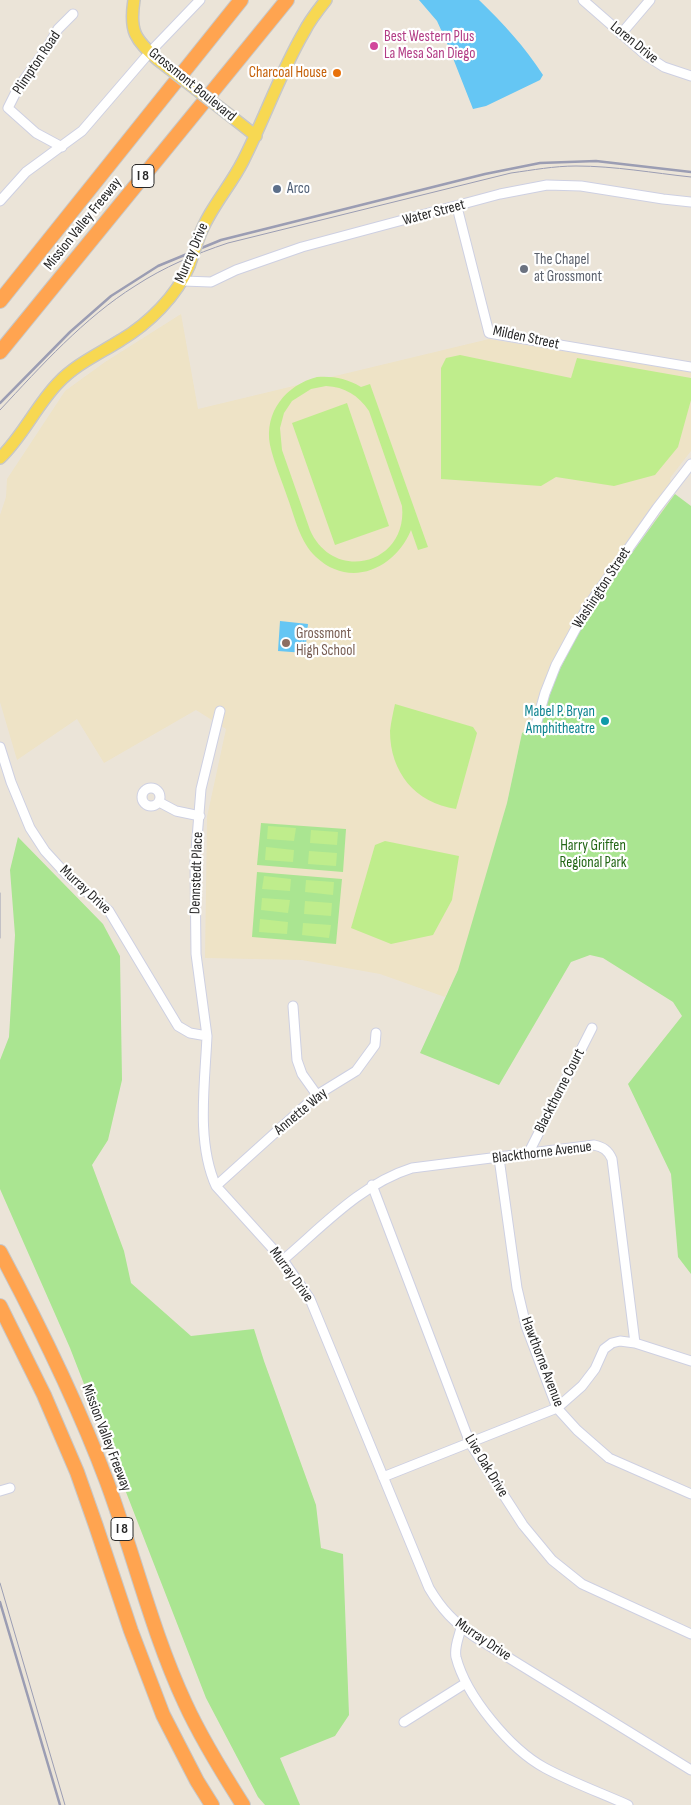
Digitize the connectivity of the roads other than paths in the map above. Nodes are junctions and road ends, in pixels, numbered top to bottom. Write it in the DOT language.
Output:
graph roads {
  1 [pos="134,0"];
  2 [pos="200,0"];
  3 [pos="241,0"];
  4 [pos="287,0"];
  5 [pos="326,0"];
  6 [pos="583,0"];
  7 [pos="650,0"];
  8 [pos="73,14"];
  9 [pos="621,34"];
  10 [pos="154,56"];
  11 [pos="691,76"];
  12 [pos="256,136"];
  13 [pos="62,147"];
  14 [pos="0,201"];
  15 [pos="691,202"];
  16 [pos="456,207"];
  17 [pos="183,281"];
  18 [pos="0,301"];
  19 [pos="0,352"];
  20 [pos="691,367"];
  21 [pos="0,458"];
  22 [pos="691,464"];
  23 [pos="220,711"];
  24 [pos="536,726"];
  25 [pos="0,747"];
  26 [pos="159,802"];
  27 [pos="200,816"];
  28 [pos="292,1006"];
  29 [pos="592,1028"];
  30 [pos="376,1033"];
  31 [pos="206,1036"];
  32 [pos="317,1095"];
  33 [pos="528,1154"];
  34 [pos="499,1158"];
  35 [pos="216,1186"];
  36 [pos="372,1186"];
  37 [pos="0,1252"];
  38 [pos="283,1260"];
  39 [pos="0,1306"];
  40 [pos="635,1343"];
  41 [pos="691,1361"];
  42 [pos="557,1408"];
  43 [pos="470,1443"];
  44 [pos="383,1477"];
  45 [pos="10,1488"];
  46 [pos="0,1490"];
  47 [pos="691,1494"];
  48 [pos="461,1628"];
  49 [pos="691,1634"];
  50 [pos="466,1683"];
  51 [pos="404,1722"];
  52 [pos="691,1770"];
  53 [pos="212,1805"];
  54 [pos="242,1805"];
  55 [pos="628,1805"];
  1 -- 10 [label="main road, Grossmont Boulevard"];
  2 -- 10 [label="street"];
  3 -- 18 [label="highway, Mission Valley Freeway / I 8"];
  4 -- 19 [label="highway, Mission Valley Freeway / I 8"];
  5 -- 12 [label="main road, Murray Drive"];
  6 -- 9 [label="street, Loren Drive"];
  7 -- 9 [label="street"];
  8 -- 13 [label="street, Plimpton Road"];
  9 -- 11 [label="street, Loren Drive"];
  10 -- 12 [label="main road, Grossmont Boulevard, bridge"];
  10 -- 13 [label="street"];
  12 -- 17 [label="main road, Murray Drive, bridge"];
  13 -- 14 [label="street"];
  15 -- 16 [label="street, Water Street"];
  16 -- 17 [label="street, Water Street"];
  16 -- 20 [label="street, Milden Street"];
  17 -- 21 [label="main road, Murray Drive"];
  22 -- 24 [label="street, Washington Street"];
  23 -- 27 [label="street, Dennstedt Place"];
  25 -- 31 [label="street, Murray Drive"];
  26 -- 27 [label="street"];
  27 -- 31 [label="street, Dennstedt Place"];
  28 -- 32 [label="street"];
  29 -- 33 [label="street, Blackthorne Court"];
  30 -- 32 [label="street, Annette Way"];
  31 -- 35 [label="street, Murray Drive"];
  32 -- 35 [label="street, Annette Way"];
  33 -- 34 [label="street, Blackthorne Avenue"];
  33 -- 40 [label="street, Blackthorne Avenue"];
  34 -- 36 [label="street, Blackthorne Avenue"];
  34 -- 42 [label="street, Hawthorne Avenue"];
  35 -- 38 [label="street, Murray Drive"];
  36 -- 38 [label="street, Blackthorne Avenue"];
  36 -- 43 [label="street, Live Oak Drive"];
  37 -- 54 [label="highway, Mission Valley Freeway / I 8"];
  38 -- 44 [label="street, Murray Drive"];
  39 -- 53 [label="highway, I 8"];
  40 -- 41 [label="street"];
  40 -- 42 [label="street"];
  42 -- 43 [label="street"];
  42 -- 47 [label="street, Hawthorne Avenue"];
  43 -- 44 [label="street"];
  43 -- 49 [label="street, Live Oak Drive"];
  44 -- 48 [label="street, Murray Drive"];
  45 -- 46 [label="street"];
  48 -- 50 [label="street"];
  48 -- 52 [label="street, Murray Drive"];
  50 -- 51 [label="street"];
  50 -- 55 [label="street"];
}
